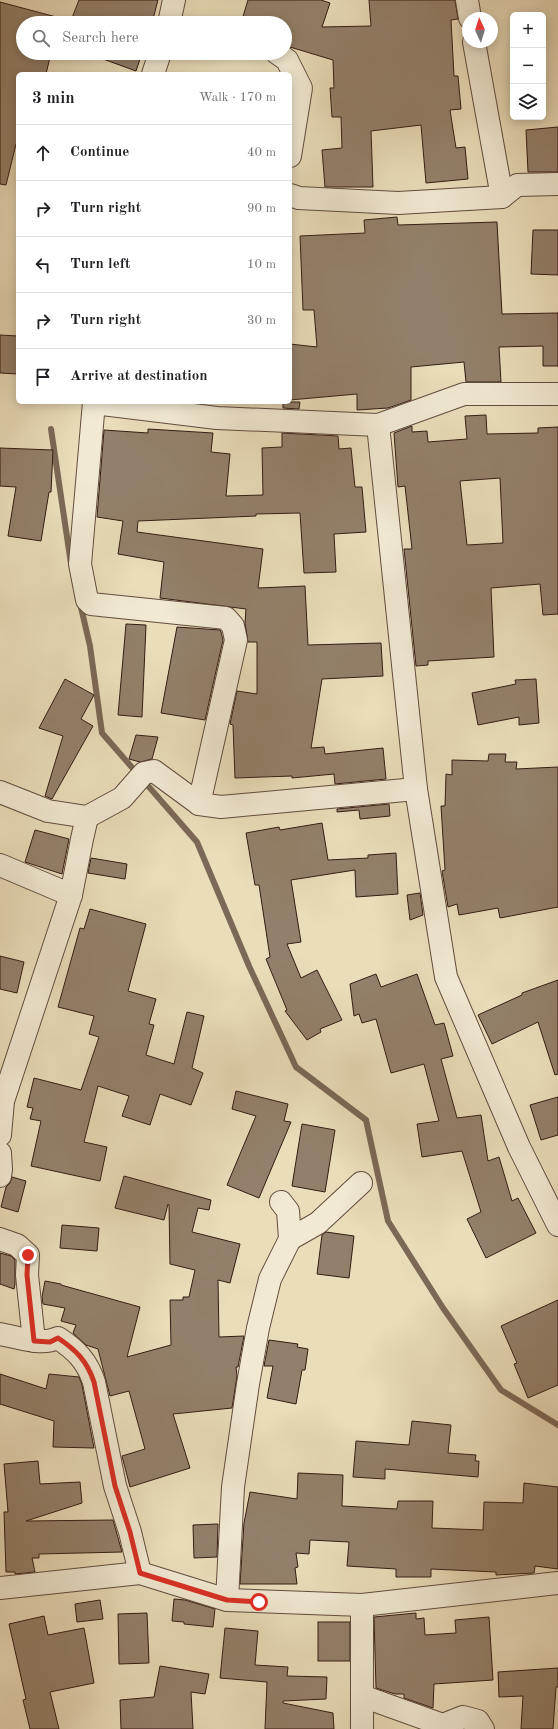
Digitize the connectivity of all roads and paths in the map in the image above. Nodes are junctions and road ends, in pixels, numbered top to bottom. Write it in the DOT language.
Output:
graph roads {
  1 [pos="174,0"];
  2 [pos="467,0"];
  3 [pos="469,12"];
  4 [pos="171,16"];
  5 [pos="475,48"];
  6 [pos="158,60"];
  7 [pos="287,60"];
  8 [pos="154,72"];
  9 [pos="292,144"];
  10 [pos="558,184"];
  11 [pos="292,196"];
  12 [pos="502,197"];
  13 [pos="558,394"];
  14 [pos="94,404"];
  15 [pos="102,404"];
  16 [pos="378,425"];
  17 [pos="416,789"];
  18 [pos="0,792"];
  19 [pos="199,804"];
  20 [pos="87,817"];
  21 [pos="0,866"];
  22 [pos="71,895"];
  23 [pos="0,1135"];
  24 [pos="0,1153"];
  25 [pos="0,1176"];
  26 [pos="361,1183"];
  27 [pos="281,1202"];
  28 [pos="558,1225"];
  29 [pos="0,1239"];
  30 [pos="290,1239"];
  31 [pos="0,1334"];
  32 [pos="34,1341"];
  33 [pos="140,1573"];
  34 [pos="558,1583"];
  35 [pos="0,1588"];
  36 [pos="227,1600"];
  37 [pos="362,1605"];
  38 [pos="362,1696"];
  39 [pos="362,1729"];
  40 [pos="483,1729"];
  1 -- 4 [label="street"];
  2 -- 3 [label="street"];
  5 -- 12 [label="street"];
  6 -- 8 [label="street"];
  7 -- 9 [label="street"];
  10 -- 12 [label="street"];
  11 -- 12 [label="street"];
  13 -- 16 [label="street"];
  14 -- 19 [label="street"];
  15 -- 16 [label="street"];
  16 -- 17 [label="street"];
  17 -- 19 [label="street"];
  17 -- 28 [label="street"];
  18 -- 20 [label="street"];
  19 -- 20 [label="street"];
  20 -- 22 [label="street"];
  21 -- 22 [label="street"];
  22 -- 23 [label="street"];
  24 -- 25 [label="street"];
  26 -- 30 [label="street"];
  27 -- 30 [label="street"];
  29 -- 32 [label="street"];
  30 -- 36 [label="street"];
  31 -- 32 [label="street"];
  32 -- 33 [label="street"];
  33 -- 35 [label="street"];
  33 -- 36 [label="street"];
  34 -- 37 [label="street"];
  36 -- 37 [label="street"];
  37 -- 38 [label="street"];
  38 -- 39 [label="street"];
  38 -- 40 [label="street"];
}
